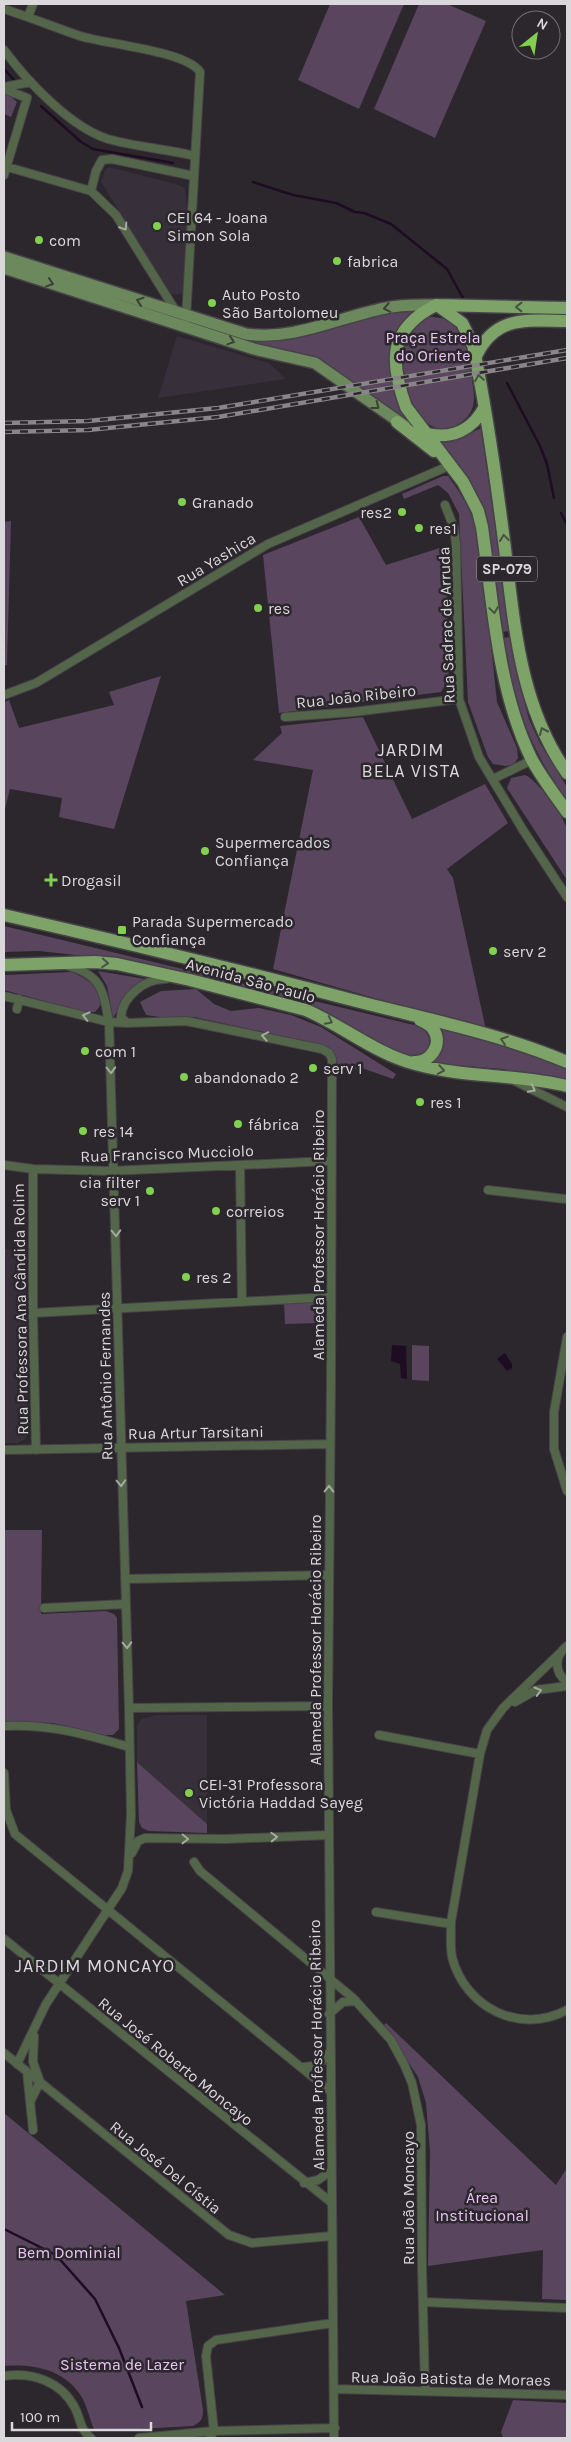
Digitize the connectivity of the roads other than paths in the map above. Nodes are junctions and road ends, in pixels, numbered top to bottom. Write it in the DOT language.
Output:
graph roads {
  1 [pos="33,4"];
  2 [pos="4,9"];
  3 [pos="28,17"];
  4 [pos="4,50"];
  5 [pos="31,82"];
  6 [pos="4,88"];
  7 [pos="195,156"];
  8 [pos="5,169"];
  9 [pos="194,176"];
  10 [pos="91,191"];
  11 [pos="4,257"];
  12 [pos="4,268"];
  13 [pos="436,305"];
  14 [pos="567,308"];
  15 [pos="183,318"];
  16 [pos="567,321"];
  17 [pos="476,356"];
  18 [pos="484,408"];
  19 [pos="397,422"];
  20 [pos="428,434"];
  21 [pos="451,465"];
  22 [pos="445,505"];
  23 [pos="4,695"];
  24 [pos="459,699"];
  25 [pos="285,718"];
  26 [pos="532,760"];
  27 [pos="567,773"];
  28 [pos="493,779"];
  29 [pos="567,812"];
  30 [pos="567,897"];
  31 [pos="4,915"];
  32 [pos="4,922"];
  33 [pos="67,929"];
  34 [pos="59,964"];
  35 [pos="4,965"];
  36 [pos="190,980"];
  37 [pos="4,996"];
  38 [pos="18,999"];
  39 [pos="17,1009"];
  40 [pos="386,1009"];
  41 [pos="109,1022"];
  42 [pos="127,1023"];
  43 [pos="394,1058"];
  44 [pos="567,1060"];
  45 [pos="496,1075"];
  46 [pos="567,1086"];
  47 [pos="567,1107"];
  48 [pos="330,1161"];
  49 [pos="4,1165"];
  50 [pos="240,1165"];
  51 [pos="33,1168"];
  52 [pos="113,1171"];
  53 [pos="488,1190"];
  54 [pos="566,1200"];
  55 [pos="331,1297"];
  56 [pos="242,1302"];
  57 [pos="118,1309"];
  58 [pos="32,1313"];
  59 [pos="567,1337"];
  60 [pos="329,1444"];
  61 [pos="120,1448"];
  62 [pos="4,1450"];
  63 [pos="36,1450"];
  64 [pos="567,1491"];
  65 [pos="328,1575"];
  66 [pos="125,1579"];
  67 [pos="126,1604"];
  68 [pos="44,1608"];
  69 [pos="567,1642"];
  70 [pos="563,1650"];
  71 [pos="567,1682"];
  72 [pos="567,1686"];
  73 [pos="328,1706"];
  74 [pos="128,1708"];
  75 [pos="4,1726"];
  76 [pos="487,1730"];
  77 [pos="379,1735"];
  78 [pos="129,1747"];
  79 [pos="480,1754"];
  80 [pos="4,1773"];
  81 [pos="131,1815"];
  82 [pos="329,1835"];
  83 [pos="145,1838"];
  84 [pos="129,1862"];
  85 [pos="194,1862"];
  86 [pos="107,1911"];
  87 [pos="376,1912"];
  88 [pos="452,1924"];
  89 [pos="4,1939"];
  90 [pos="329,1977"];
  91 [pos="58,1983"];
  92 [pos="356,2001"];
  93 [pos="567,2010"];
  94 [pos="330,2014"];
  95 [pos="35,2031"];
  96 [pos="330,2051"];
  97 [pos="4,2053"];
  98 [pos="17,2064"];
  99 [pos="302,2067"];
  100 [pos="27,2072"];
  101 [pos="40,2082"];
  102 [pos="330,2091"];
  103 [pos="52,2092"];
  104 [pos="31,2100"];
  105 [pos="33,2130"];
  106 [pos="331,2170"];
  107 [pos="304,2183"];
  108 [pos="332,2203"];
  109 [pos="332,2236"];
  110 [pos="423,2302"];
  111 [pos="567,2308"];
  112 [pos="333,2323"];
  113 [pos="4,2376"];
  114 [pos="334,2389"];
  115 [pos="425,2390"];
  116 [pos="567,2394"];
  117 [pos="334,2428"];
  118 [pos="212,2434"];
  119 [pos="175,2435"];
  120 [pos="91,2438"];
  121 [pos="139,2438"];
  122 [pos="187,2438"];
  123 [pos="334,2438"];
  1 -- 3 [label="street"];
  2 -- 3 [label="street"];
  3 -- 7 [label="street"];
  4 -- 5 [label="street"];
  5 -- 6 [label="street"];
  5 -- 7 [label="street"];
  6 -- 8 [label="street"];
  7 -- 9 [label="street"];
  8 -- 10 [label="street"];
  9 -- 10 [label="street"];
  9 -- 15 [label="street"];
  10 -- 15 [label="street, one-way"];
  15 -- 11 [label="main road, one-way"];
  12 -- 15 [label="main road, one-way"];
  14 -- 13 [label="main road, one-way"];
  13 -- 15 [label="main road, one-way"];
  13 -- 17 [label="main road, SP-079"];
  13 -- 20 [label="main road, SP-079"];
  15 -- 19 [label="main road, one-way"];
  16 -- 17 [label="main road"];
  18 -- 17 [label="main road, SP-079, one-way"];
  18 -- 20 [label="main road"];
  27 -- 18 [label="main road, SP-079, one-way"];
  19 -- 20 [label="main road"];
  19 -- 21 [label="main road"];
  20 -- 21 [label="main road, SP-079"];
  21 -- 23 [label="street, Rua Yashica"];
  21 -- 26 [label="main road, SP-079, one-way"];
  22 -- 24 [label="street, Rua Sadrac de Arruda"];
  24 -- 25 [label="street, Rua Joāo Ribeiro"];
  24 -- 28 [label="street, Rua Sadrac de Arruda"];
  26 -- 28 [label="street"];
  26 -- 29 [label="main road, SP-079"];
  28 -- 30 [label="street, Rua Sadrac de Arruda"];
  31 -- 33 [label="main road, Avenida São Paulo"];
  32 -- 33 [label="main road"];
  33 -- 40 [label="main road, Avenida São Paulo"];
  34 -- 35 [label="main road, Avenida São Paulo"];
  34 -- 36 [label="main road, Avenida São Paulo, one-way"];
  34 -- 41 [label="street, Rua Antônio Fernandes"];
  36 -- 42 [label="street"];
  36 -- 43 [label="main road, Avenida São Paulo, one-way"];
  37 -- 38 [label="street"];
  38 -- 39 [label="street"];
  41 -- 38 [label="street, one-way"];
  40 -- 43 [label="main road"];
  44 -- 40 [label="main road, Avenida São Paulo, one-way"];
  41 -- 42 [label="street"];
  41 -- 52 [label="street, Rua Antônio Fernandes, one-way"];
  48 -- 42 [label="street, Alameda Professor Horácio Ribeiro, one-way"];
  43 -- 45 [label="main road, Avenida São Paulo, one-way"];
  45 -- 46 [label="main road, Avenida São Paulo"];
  45 -- 47 [label="street, one-way"];
  48 -- 50 [label="street, Rua Francisco Mucciolo"];
  48 -- 55 [label="street, Alameda Professor Horácio Ribeiro"];
  49 -- 51 [label="street, Rua Francisco Mucciolo"];
  50 -- 52 [label="street, Rua Francisco Mucciolo"];
  50 -- 56 [label="street"];
  51 -- 52 [label="street, Rua Francisco Mucciolo"];
  51 -- 58 [label="street, Rua Professora Ana Cândida Rolim"];
  52 -- 57 [label="street, Rua Antônio Fernandes, one-way"];
  53 -- 54 [label="street"];
  55 -- 56 [label="street"];
  55 -- 60 [label="street, Alameda Professor Horácio Ribeiro"];
  56 -- 57 [label="street"];
  57 -- 58 [label="street"];
  57 -- 61 [label="street, Rua Antônio Fernandes"];
  58 -- 63 [label="street, Rua Professora Ana Cândida Rolim"];
  59 -- 64 [label="street"];
  60 -- 61 [label="street, Rua Artur Tarsitani"];
  65 -- 60 [label="street, Alameda Professor Horácio Ribeiro, one-way"];
  61 -- 63 [label="street, Rua Artur Tarsitani"];
  61 -- 66 [label="street, Rua Antônio Fernandes, one-way"];
  62 -- 63 [label="street, Rua Artur Tarsitani"];
  65 -- 66 [label="street"];
  65 -- 73 [label="street, Alameda Professor Horácio Ribeiro"];
  66 -- 67 [label="street, Rua Antônio Fernandes"];
  67 -- 68 [label="street"];
  67 -- 74 [label="street, Rua Antônio Fernandes, one-way"];
  69 -- 70 [label="street"];
  70 -- 71 [label="street"];
  70 -- 76 [label="street"];
  76 -- 72 [label="street, one-way"];
  73 -- 74 [label="street"];
  73 -- 82 [label="street, Alameda Professor Horácio Ribeiro"];
  74 -- 78 [label="street, Rua Antônio Fernandes"];
  75 -- 78 [label="street"];
  76 -- 79 [label="street"];
  77 -- 79 [label="street"];
  78 -- 81 [label="street, Rua Antônio Fernandes"];
  79 -- 88 [label="street"];
  80 -- 86 [label="street"];
  81 -- 83 [label="street, Rua Antônio Fernandes"];
  81 -- 84 [label="street, Rua Antônio Fernandes"];
  83 -- 82 [label="street, one-way"];
  82 -- 90 [label="street, Alameda Professor Horácio Ribeiro"];
  83 -- 84 [label="street, Rua Antônio Fernandes"];
  84 -- 86 [label="street, Rua Antônio Fernandes"];
  85 -- 90 [label="street, Rua João Moncayo"];
  86 -- 91 [label="street, Rua Antônio Fernandes"];
  86 -- 99 [label="street"];
  87 -- 88 [label="street"];
  88 -- 93 [label="street"];
  89 -- 91 [label="street, Rua José Roberto Moncayo"];
  90 -- 92 [label="street, Rua João Moncayo"];
  90 -- 94 [label="street, Alameda Professor Horácio Ribeiro"];
  91 -- 95 [label="street, Rua Antônio Fernandes"];
  91 -- 107 [label="street, Rua José Roberto Moncayo"];
  92 -- 94 [label="street"];
  92 -- 110 [label="street, Rua João Moncayo"];
  94 -- 96 [label="street, Alameda Professor Horácio Ribeiro"];
  95 -- 98 [label="street, Rua Antônio Fernandes"];
  95 -- 101 [label="street, Rua Antônio Fernandes"];
  96 -- 99 [label="street"];
  96 -- 102 [label="street, Alameda Professor Horácio Ribeiro"];
  97 -- 98 [label="street, Rua José Del Cístia"];
  98 -- 100 [label="street, Rua José Del Cístia"];
  99 -- 102 [label="street"];
  100 -- 101 [label="street, Rua José Del Cístia"];
  100 -- 104 [label="street"];
  101 -- 103 [label="street, Rua José Del Cístia"];
  101 -- 104 [label="street"];
  102 -- 106 [label="street, Alameda Professor Horácio Ribeiro"];
  103 -- 104 [label="street"];
  103 -- 109 [label="street, Rua José Del Cístia"];
  104 -- 105 [label="street"];
  106 -- 107 [label="street"];
  106 -- 108 [label="street, Alameda Professor Horácio Ribeiro"];
  107 -- 108 [label="street, Rua José Roberto Moncayo"];
  108 -- 109 [label="street, Alameda Professor Horácio Ribeiro"];
  109 -- 112 [label="street, Alameda Professor Horácio Ribeiro"];
  110 -- 111 [label="street"];
  110 -- 115 [label="street, Rua João Moncayo"];
  112 -- 114 [label="street, Alameda Professor Horácio Ribeiro"];
  112 -- 118 [label="street"];
  113 -- 120 [label="street"];
  114 -- 115 [label="street, Rua João Batista de Moraes"];
  114 -- 117 [label="street, Alameda Professor Horácio Ribeiro"];
  115 -- 116 [label="street, Rua João Batista de Moraes"];
  117 -- 118 [label="street"];
  117 -- 123 [label="street, Alameda Professor Horácio Ribeiro"];
  118 -- 119 [label="street"];
  119 -- 121 [label="street"];
  119 -- 122 [label="street"];
}
